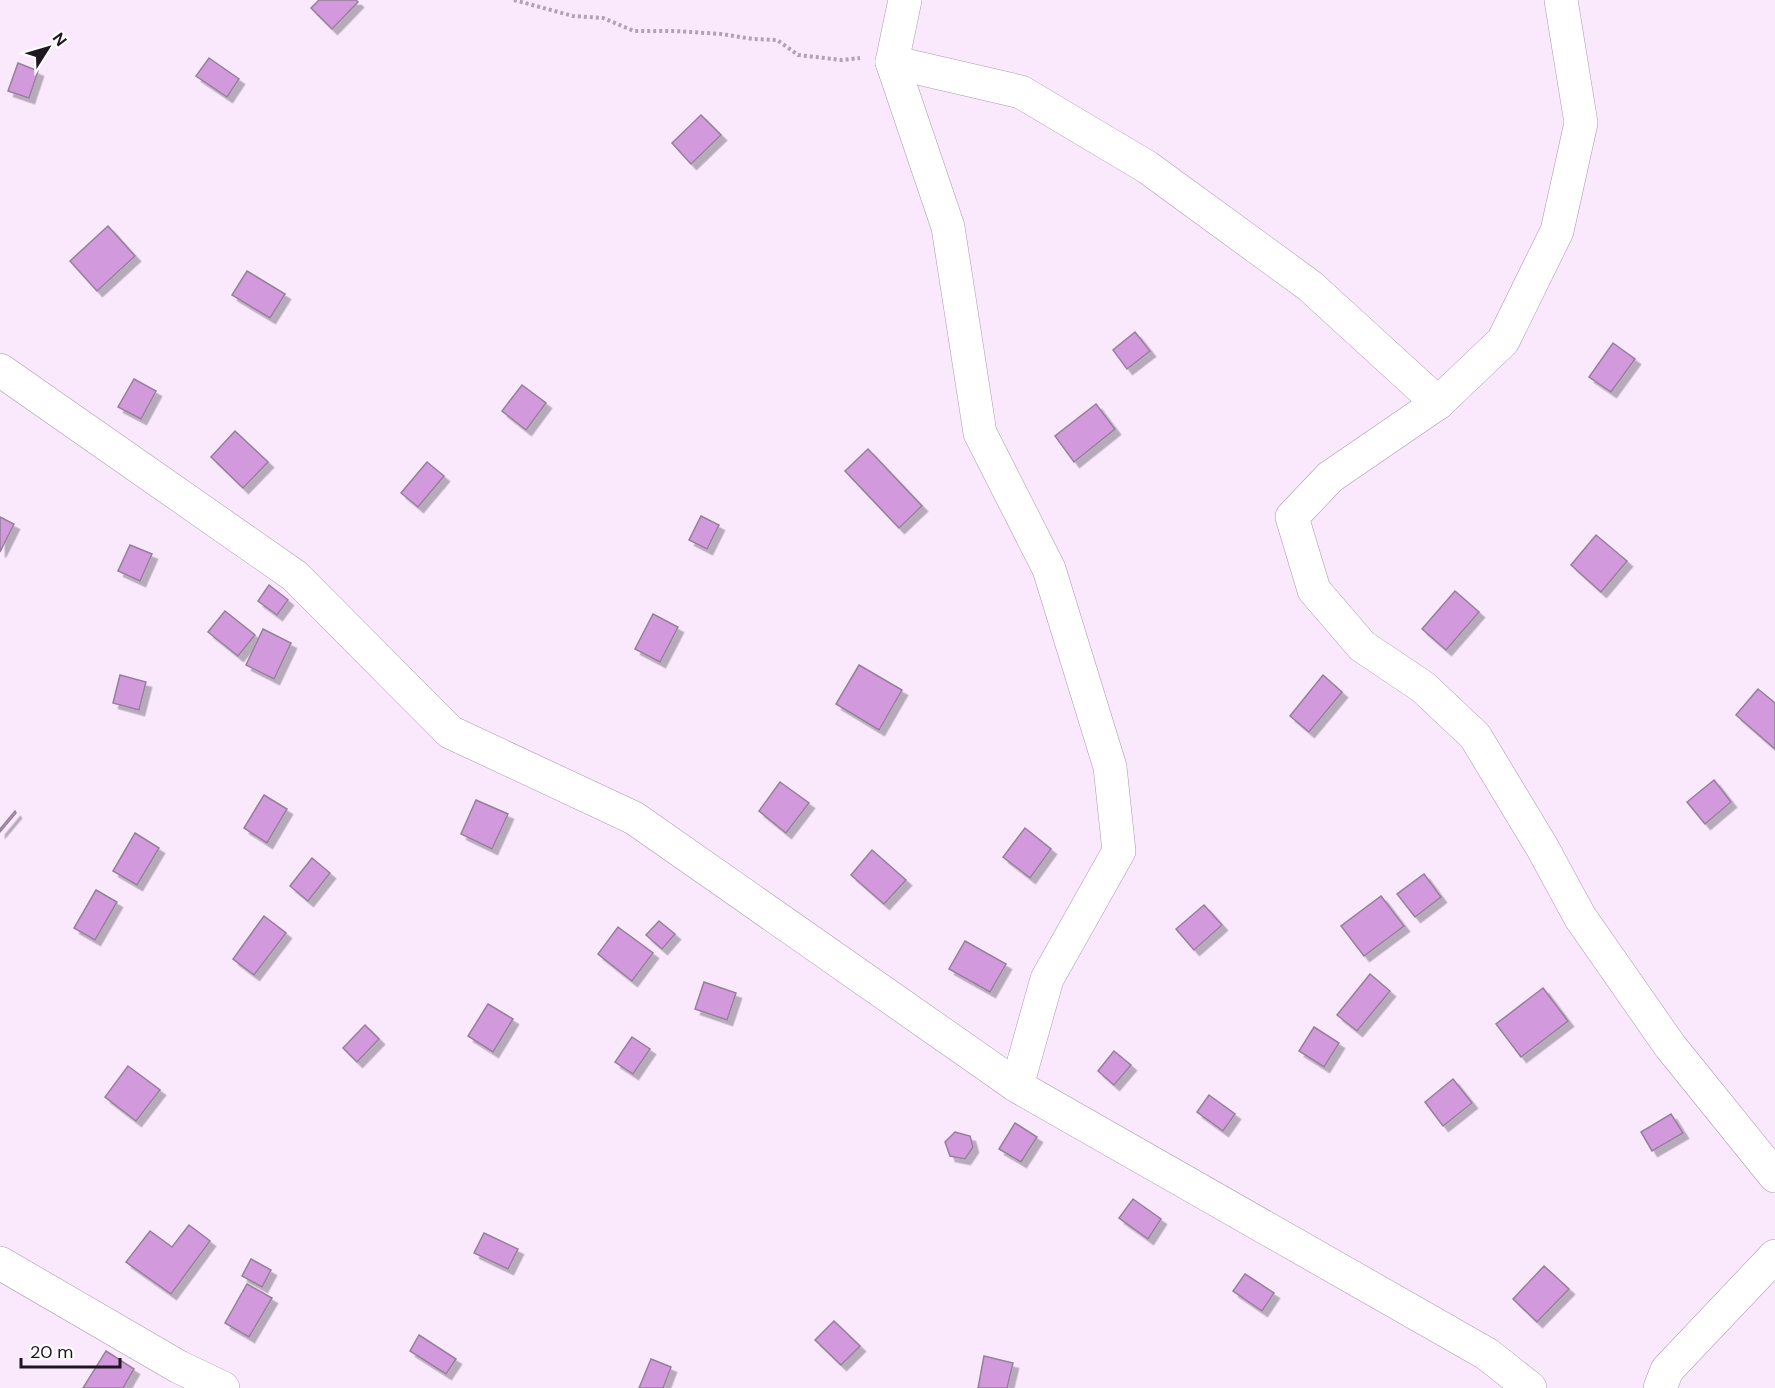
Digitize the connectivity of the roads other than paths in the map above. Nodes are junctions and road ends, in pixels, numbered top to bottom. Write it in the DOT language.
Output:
graph roads {
  1 [pos="905,0"];
  2 [pos="1561,0"];
  3 [pos="892,62"];
  4 [pos="0,370"];
  5 [pos="1438,404"];
  6 [pos="1017,1086"];
  7 [pos="1775,1176"];
  8 [pos="1775,1256"];
  9 [pos="0,1263"];
  10 [pos="224,1388"];
  11 [pos="1530,1388"];
  12 [pos="1659,1388"];
  1 -- 3 [label="street"];
  2 -- 5 [label="street"];
  3 -- 5 [label="street"];
  3 -- 6 [label="street"];
  4 -- 6 [label="street"];
  5 -- 7 [label="street"];
  6 -- 11 [label="street"];
  8 -- 12 [label="street"];
  9 -- 10 [label="street"];
}
